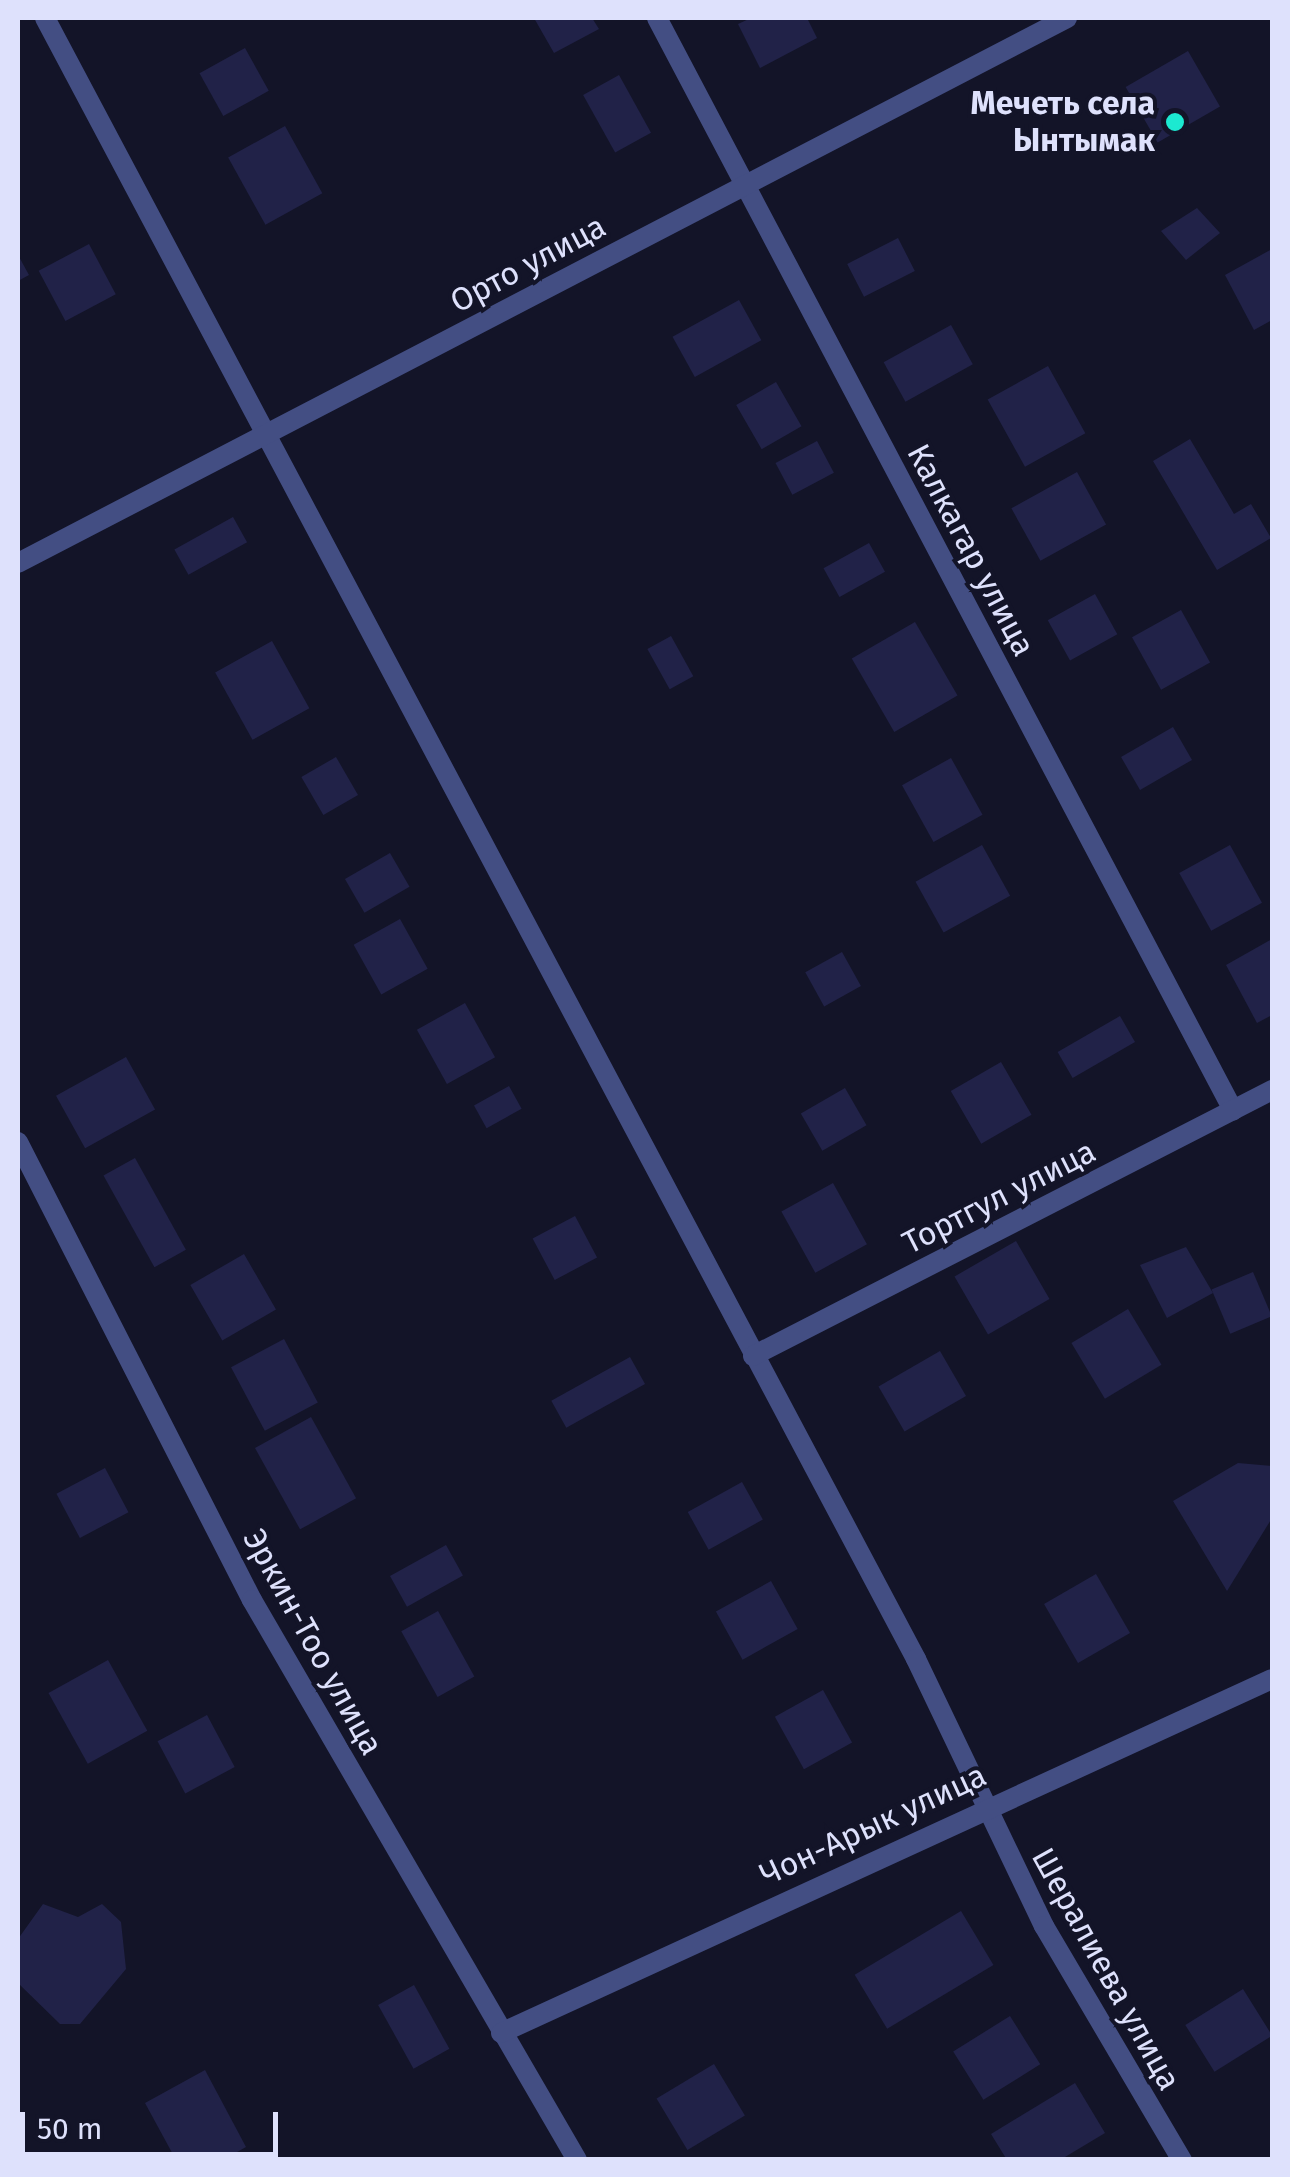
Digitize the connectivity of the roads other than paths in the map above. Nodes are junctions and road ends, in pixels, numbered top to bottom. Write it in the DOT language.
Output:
graph roads {
  1 [pos="45,18"];
  2 [pos="656,18"];
  3 [pos="1067,18"];
  4 [pos="744,184"];
  5 [pos="264,436"];
  6 [pos="18,564"];
  7 [pos="1272,1090"];
  8 [pos="1234,1110"];
  9 [pos="18,1142"];
  10 [pos="753,1356"];
  11 [pos="1272,1679"];
  12 [pos="984,1805"];
  13 [pos="502,2033"];
  14 [pos="577,2160"];
  15 [pos="1182,2160"];
  1 -- 5 [label="street, Шералиева улица"];
  2 -- 4 [label="street, Калкагар улица"];
  3 -- 4 [label="street, Орто улица"];
  4 -- 5 [label="street, Орто улица"];
  4 -- 8 [label="street, Калкагар улица"];
  5 -- 6 [label="street, Орто улица"];
  5 -- 10 [label="street, Шералиева улица"];
  7 -- 8 [label="street, Тортгул улица"];
  8 -- 10 [label="street, Тортгул улица"];
  9 -- 13 [label="street, Эркин-Тоо улица"];
  10 -- 12 [label="street, Шералиева улица"];
  11 -- 12 [label="street, Чон-Арык улица"];
  12 -- 13 [label="street, Чон-Арык улица"];
  12 -- 15 [label="street, Шералиева улица"];
  13 -- 14 [label="street, Эркин-Тоо улица"];
}
